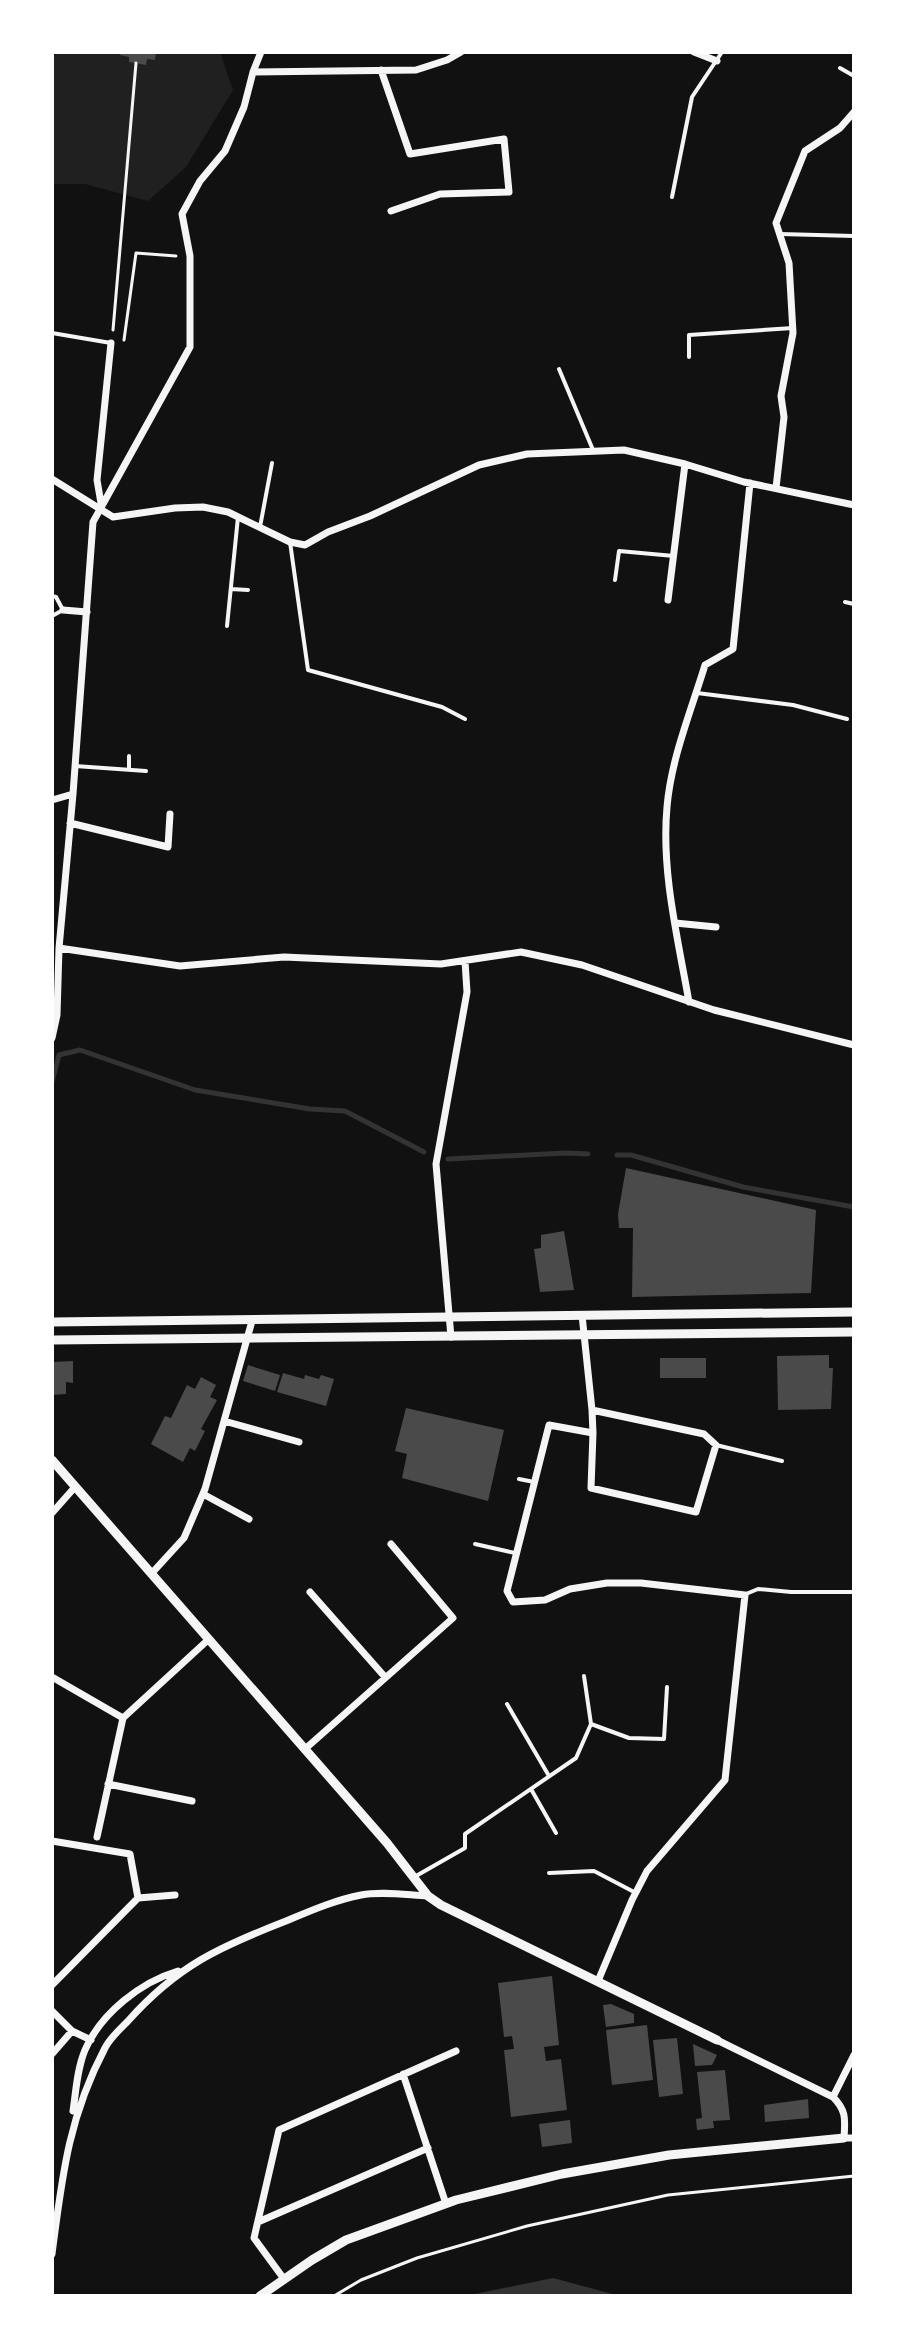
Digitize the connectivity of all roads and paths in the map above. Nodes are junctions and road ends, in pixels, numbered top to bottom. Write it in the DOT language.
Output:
graph roads {
  1 [pos="261,52"];
  2 [pos="461,52"];
  3 [pos="694,52"];
  4 [pos="722,52"];
  5 [pos="717,61"];
  6 [pos="136,63"];
  7 [pos="840,68"];
  8 [pos="381,70"];
  9 [pos="253,72"];
  10 [pos="854,76"];
  11 [pos="854,112"];
  12 [pos="672,197"];
  13 [pos="391,211"];
  14 [pos="780,234"];
  15 [pos="854,236"];
  16 [pos="190,256"];
  17 [pos="793,328"];
  18 [pos="52,333"];
  19 [pos="111,343"];
  20 [pos="689,357"];
  21 [pos="559,369"];
  22 [pos="593,450"];
  23 [pos="272,463"];
  24 [pos="685,464"];
  25 [pos="52,479"];
  26 [pos="750,483"];
  27 [pos="776,488"];
  28 [pos="854,505"];
  29 [pos="102,509"];
  30 [pos="238,517"];
  31 [pos="260,528"];
  32 [pos="290,542"];
  33 [pos="674,556"];
  34 [pos="615,580"];
  35 [pos="231,589"];
  36 [pos="248,590"];
  37 [pos="52,596"];
  38 [pos="668,600"];
  39 [pos="845,602"];
  40 [pos="854,604"];
  41 [pos="63,610"];
  42 [pos="87,612"];
  43 [pos="52,616"];
  44 [pos="227,626"];
  45 [pos="697,693"];
  46 [pos="465,719"];
  47 [pos="847,719"];
  48 [pos="129,756"];
  49 [pos="75,766"];
  50 [pos="129,770"];
  51 [pos="146,771"];
  52 [pos="73,794"];
  53 [pos="52,800"];
  54 [pos="170,814"];
  55 [pos="70,823"];
  56 [pos="675,923"];
  57 [pos="716,927"];
  58 [pos="59,948"];
  59 [pos="465,961"];
  60 [pos="689,1002"];
  61 [pos="52,1038"];
  62 [pos="854,1045"];
  63 [pos="854,1312"];
  64 [pos="582,1315"];
  65 [pos="449,1318"];
  66 [pos="252,1321"];
  67 [pos="52,1322"];
  68 [pos="854,1332"];
  69 [pos="584,1335"];
  70 [pos="451,1337"];
  71 [pos="247,1339"];
  72 [pos="52,1340"];
  73 [pos="592,1410"];
  74 [pos="224,1421"];
  75 [pos="593,1433"];
  76 [pos="299,1442"];
  77 [pos="716,1445"];
  78 [pos="52,1460"];
  79 [pos="782,1461"];
  80 [pos="519,1479"];
  81 [pos="534,1482"];
  82 [pos="75,1487"];
  83 [pos="203,1494"];
  84 [pos="52,1513"];
  85 [pos="249,1519"];
  86 [pos="391,1544"];
  87 [pos="475,1544"];
  88 [pos="516,1553"];
  89 [pos="152,1573"];
  90 [pos="310,1592"];
  91 [pos="854,1592"];
  92 [pos="745,1595"];
  93 [pos="209,1639"];
  94 [pos="584,1676"];
  95 [pos="52,1677"];
  96 [pos="385,1677"];
  97 [pos="667,1687"];
  98 [pos="507,1704"];
  99 [pos="123,1718"];
  100 [pos="591,1724"];
  101 [pos="305,1749"];
  102 [pos="549,1776"];
  103 [pos="108,1784"];
  104 [pos="531,1789"];
  105 [pos="192,1801"];
  106 [pos="556,1833"];
  107 [pos="97,1837"];
  108 [pos="52,1841"];
  109 [pos="549,1873"];
  110 [pos="414,1878"];
  111 [pos="636,1893"];
  112 [pos="175,1895"];
  113 [pos="428,1896"];
  114 [pos="138,1898"];
  115 [pos="183,1970"];
  116 [pos="598,1981"];
  117 [pos="52,1985"];
  118 [pos="52,2011"];
  119 [pos="72,2031"];
  120 [pos="91,2040"];
  121 [pos="717,2040"];
  122 [pos="456,2051"];
  123 [pos="52,2054"];
  124 [pos="854,2055"];
  125 [pos="403,2074"];
  126 [pos="833,2097"];
  127 [pos="71,2133"];
  128 [pos="849,2138"];
  129 [pos="428,2148"];
  130 [pos="854,2176"];
  131 [pos="446,2204"];
  132 [pos="258,2222"];
  133 [pos="52,2254"];
  134 [pos="284,2279"];
  135 [pos="260,2296"];
  136 [pos="334,2296"];
  1 -- 9 [label="street"];
  2 -- 8 [label="street"];
  3 -- 5 [label="street"];
  4 -- 5 [label="lane"];
  5 -- 12 [label="lane"];
  6 -- 19 [label="path"];
  7 -- 10 [label="lane"];
  8 -- 9 [label="street"];
  8 -- 13 [label="street"];
  9 -- 16 [label="street"];
  11 -- 14 [label="street"];
  14 -- 15 [label="lane"];
  14 -- 17 [label="street"];
  16 -- 19 [label="path"];
  16 -- 29 [label="street"];
  17 -- 20 [label="lane"];
  17 -- 27 [label="street"];
  18 -- 19 [label="lane"];
  19 -- 29 [label="street"];
  21 -- 22 [label="lane"];
  22 -- 24 [label="street"];
  22 -- 32 [label="street"];
  23 -- 31 [label="lane"];
  24 -- 26 [label="street"];
  24 -- 33 [label="street"];
  25 -- 29 [label="street"];
  26 -- 27 [label="street"];
  26 -- 45 [label="street"];
  27 -- 28 [label="street"];
  29 -- 30 [label="street"];
  29 -- 42 [label="street"];
  30 -- 31 [label="street"];
  30 -- 35 [label="lane"];
  31 -- 32 [label="street"];
  32 -- 46 [label="lane"];
  33 -- 34 [label="lane"];
  33 -- 38 [label="street"];
  35 -- 36 [label="lane"];
  35 -- 44 [label="lane"];
  37 -- 41 [label="lane"];
  39 -- 40 [label="lane"];
  41 -- 42 [label="street"];
  41 -- 43 [label="lane"];
  42 -- 49 [label="street"];
  45 -- 47 [label="lane"];
  45 -- 56 [label="street"];
  48 -- 50 [label="lane"];
  49 -- 50 [label="lane"];
  49 -- 52 [label="street"];
  50 -- 51 [label="lane"];
  52 -- 53 [label="street"];
  52 -- 55 [label="street"];
  54 -- 55 [label="street"];
  55 -- 58 [label="street"];
  56 -- 57 [label="street"];
  56 -- 60 [label="street"];
  58 -- 59 [label="street"];
  58 -- 61 [label="street"];
  59 -- 60 [label="street"];
  59 -- 65 [label="street"];
  60 -- 62 [label="street"];
  63 -- 64 [label="street"];
  64 -- 65 [label="street"];
  64 -- 69 [label="street"];
  65 -- 66 [label="street"];
  65 -- 70 [label="street"];
  66 -- 67 [label="street"];
  66 -- 71 [label="street"];
  68 -- 69 [label="street"];
  69 -- 70 [label="street"];
  69 -- 73 [label="street"];
  70 -- 71 [label="street"];
  71 -- 72 [label="street"];
  71 -- 74 [label="street"];
  73 -- 75 [label="street"];
  73 -- 77 [label="street"];
  74 -- 76 [label="street"];
  74 -- 83 [label="street"];
  75 -- 77 [label="street"];
  75 -- 81 [label="street"];
  77 -- 79 [label="lane"];
  78 -- 82 [label="street"];
  80 -- 81 [label="lane"];
  81 -- 88 [label="street"];
  82 -- 84 [label="street"];
  82 -- 89 [label="street"];
  83 -- 85 [label="street"];
  83 -- 89 [label="street"];
  86 -- 96 [label="street"];
  87 -- 88 [label="lane"];
  88 -- 92 [label="street"];
  89 -- 93 [label="street"];
  90 -- 96 [label="street"];
  91 -- 92 [label="lane"];
  92 -- 111 [label="street"];
  93 -- 99 [label="street"];
  93 -- 101 [label="street"];
  94 -- 100 [label="lane"];
  95 -- 99 [label="street"];
  96 -- 101 [label="street"];
  97 -- 100 [label="lane"];
  98 -- 102 [label="lane"];
  99 -- 103 [label="street"];
  100 -- 102 [label="lane"];
  101 -- 110 [label="street"];
  102 -- 104 [label="lane"];
  103 -- 105 [label="street"];
  103 -- 107 [label="street"];
  104 -- 106 [label="lane"];
  104 -- 110 [label="lane"];
  108 -- 114 [label="street"];
  109 -- 111 [label="lane"];
  110 -- 113 [label="street"];
  111 -- 116 [label="street"];
  112 -- 114 [label="street"];
  113 -- 115 [label="street"];
  113 -- 116 [label="street"];
  114 -- 117 [label="street"];
  115 -- 120 [label="street"];
  115 -- 127 [label="street"];
  116 -- 121 [label="street"];
  118 -- 119 [label="street"];
  119 -- 120 [label="street"];
  119 -- 123 [label="street"];
  120 -- 127 [label="street"];
  121 -- 126 [label="street"];
  122 -- 125 [label="street"];
  124 -- 126 [label="street"];
  125 -- 129 [label="street"];
  125 -- 132 [label="street"];
  126 -- 128 [label="street"];
  127 -- 133 [label="street"];
  128 -- 131 [label="street"];
  129 -- 131 [label="street"];
  129 -- 132 [label="street"];
  130 -- 136 [label="path"];
  131 -- 134 [label="street"];
  132 -- 134 [label="street"];
  134 -- 135 [label="street"];
}
